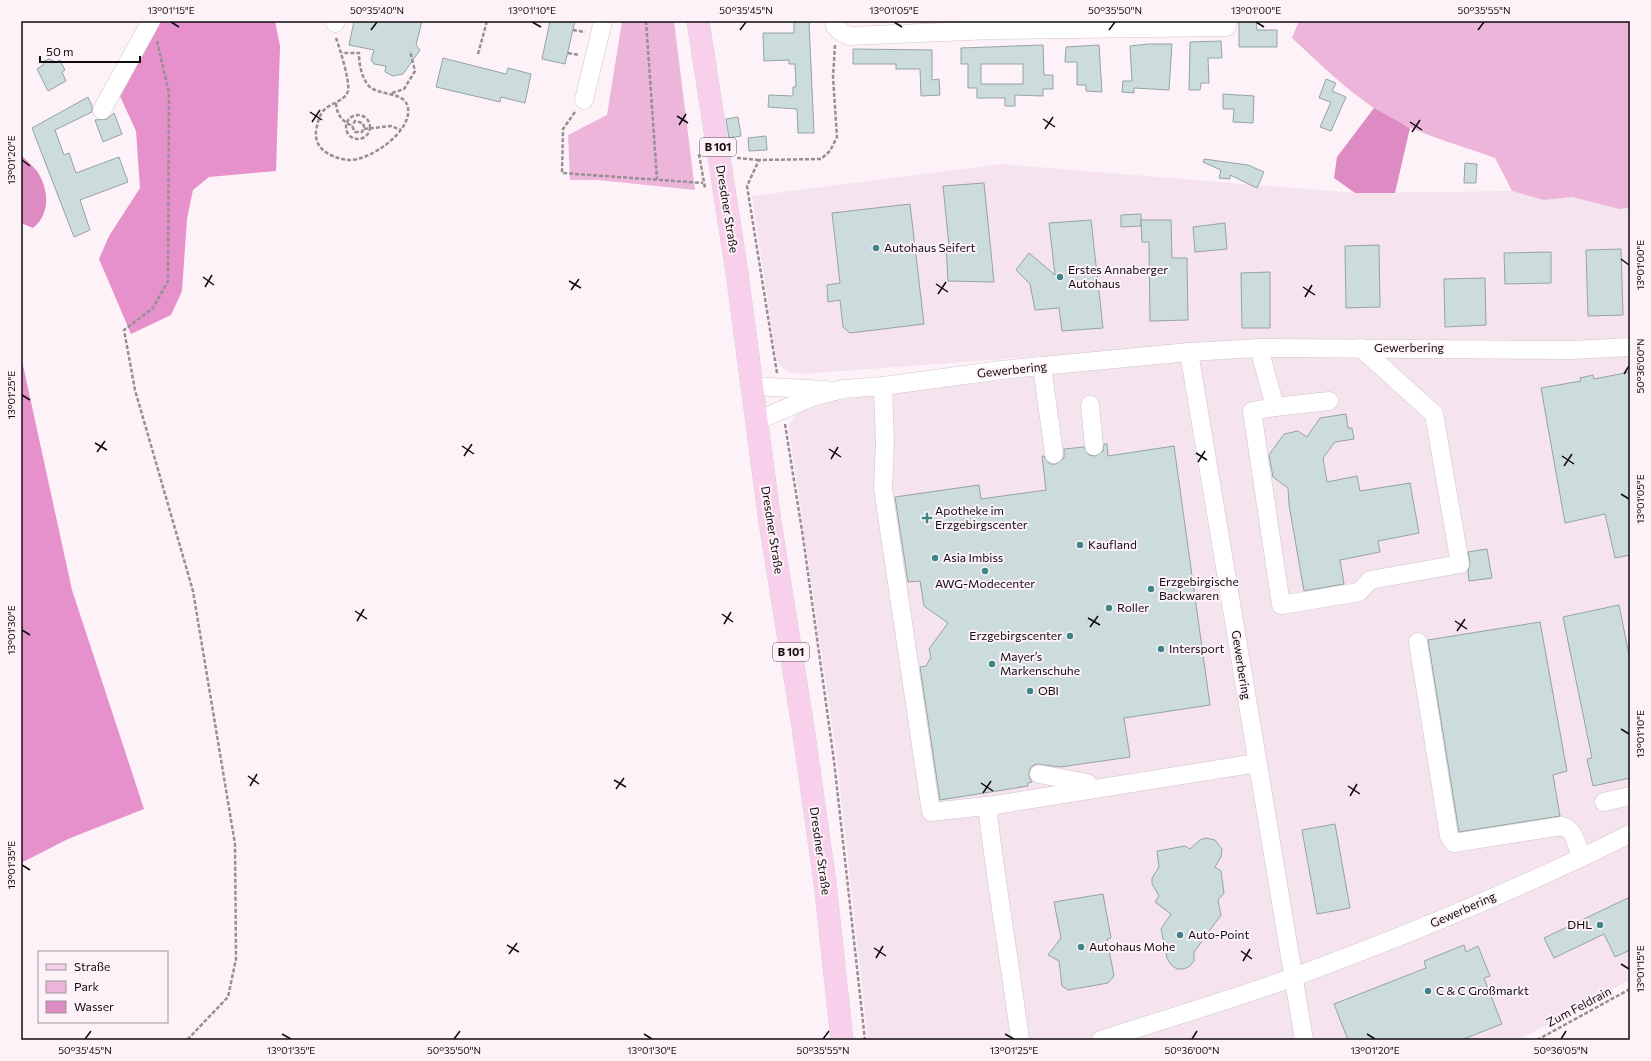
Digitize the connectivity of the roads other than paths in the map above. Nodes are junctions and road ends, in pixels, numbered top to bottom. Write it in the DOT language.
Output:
graph roads {
  1 [pos="603,21"];
  2 [pos="698,21"];
  3 [pos="1227,21"];
  4 [pos="992,26"];
  5 [pos="838,27"];
  6 [pos="154,28"];
  7 [pos="584,100"];
  8 [pos="102,110"];
  9 [pos="1630,346"];
  10 [pos="1258,348"];
  11 [pos="1361,348"];
  12 [pos="1189,352"];
  13 [pos="1042,366"];
  14 [pos="751,386"];
  15 [pos="883,386"];
  16 [pos="834,390"];
  17 [pos="1329,401"];
  18 [pos="1090,405"];
  19 [pos="1275,407"];
  20 [pos="756,421"];
  21 [pos="1094,446"];
  22 [pos="1054,454"];
  23 [pos="1418,642"];
  24 [pos="1257,763"];
  25 [pos="1039,774"];
  26 [pos="1088,790"];
  27 [pos="1630,796"];
  28 [pos="1604,802"];
  29 [pos="987,806"];
  30 [pos="1630,834"];
  31 [pos="1581,858"];
  32 [pos="1292,978"];
  33 [pos="842,1040"];
  34 [pos="1020,1040"];
  35 [pos="1101,1040"];
  36 [pos="1304,1040"];
  1 -- 7 [label="street"];
  2 -- 14 [label="main road, Dresdner Straße / B 101"];
  3 -- 4 [label="street"];
  4 -- 5 [label="street"];
  6 -- 8 [label="street"];
  9 -- 11 [label="street, Gewerbering"];
  10 -- 11 [label="street, Gewerbering"];
  10 -- 12 [label="street, Gewerbering"];
  10 -- 19 [label="street"];
  11 -- 19 [label="street"];
  12 -- 13 [label="street, Gewerbering"];
  12 -- 24 [label="street, Gewerbering"];
  13 -- 15 [label="street, Gewerbering"];
  13 -- 22 [label="street"];
  14 -- 16 [label="street, Gewerbering"];
  14 -- 20 [label="main road, Dresdner Straße / B 101"];
  15 -- 16 [label="street, Gewerbering"];
  15 -- 29 [label="street"];
  16 -- 20 [label="street, Gewerbering"];
  17 -- 19 [label="street"];
  18 -- 21 [label="street"];
  20 -- 33 [label="main road, Dresdner Straße / B 101"];
  23 -- 31 [label="street"];
  24 -- 26 [label="street"];
  24 -- 32 [label="street, Gewerbering"];
  25 -- 26 [label="street"];
  26 -- 29 [label="street"];
  27 -- 28 [label="street"];
  29 -- 34 [label="street"];
  30 -- 31 [label="street, Gewerbering"];
  31 -- 32 [label="street, Gewerbering"];
  32 -- 35 [label="street, Gewerbering"];
  32 -- 36 [label="street, Gewerbering"];
}
